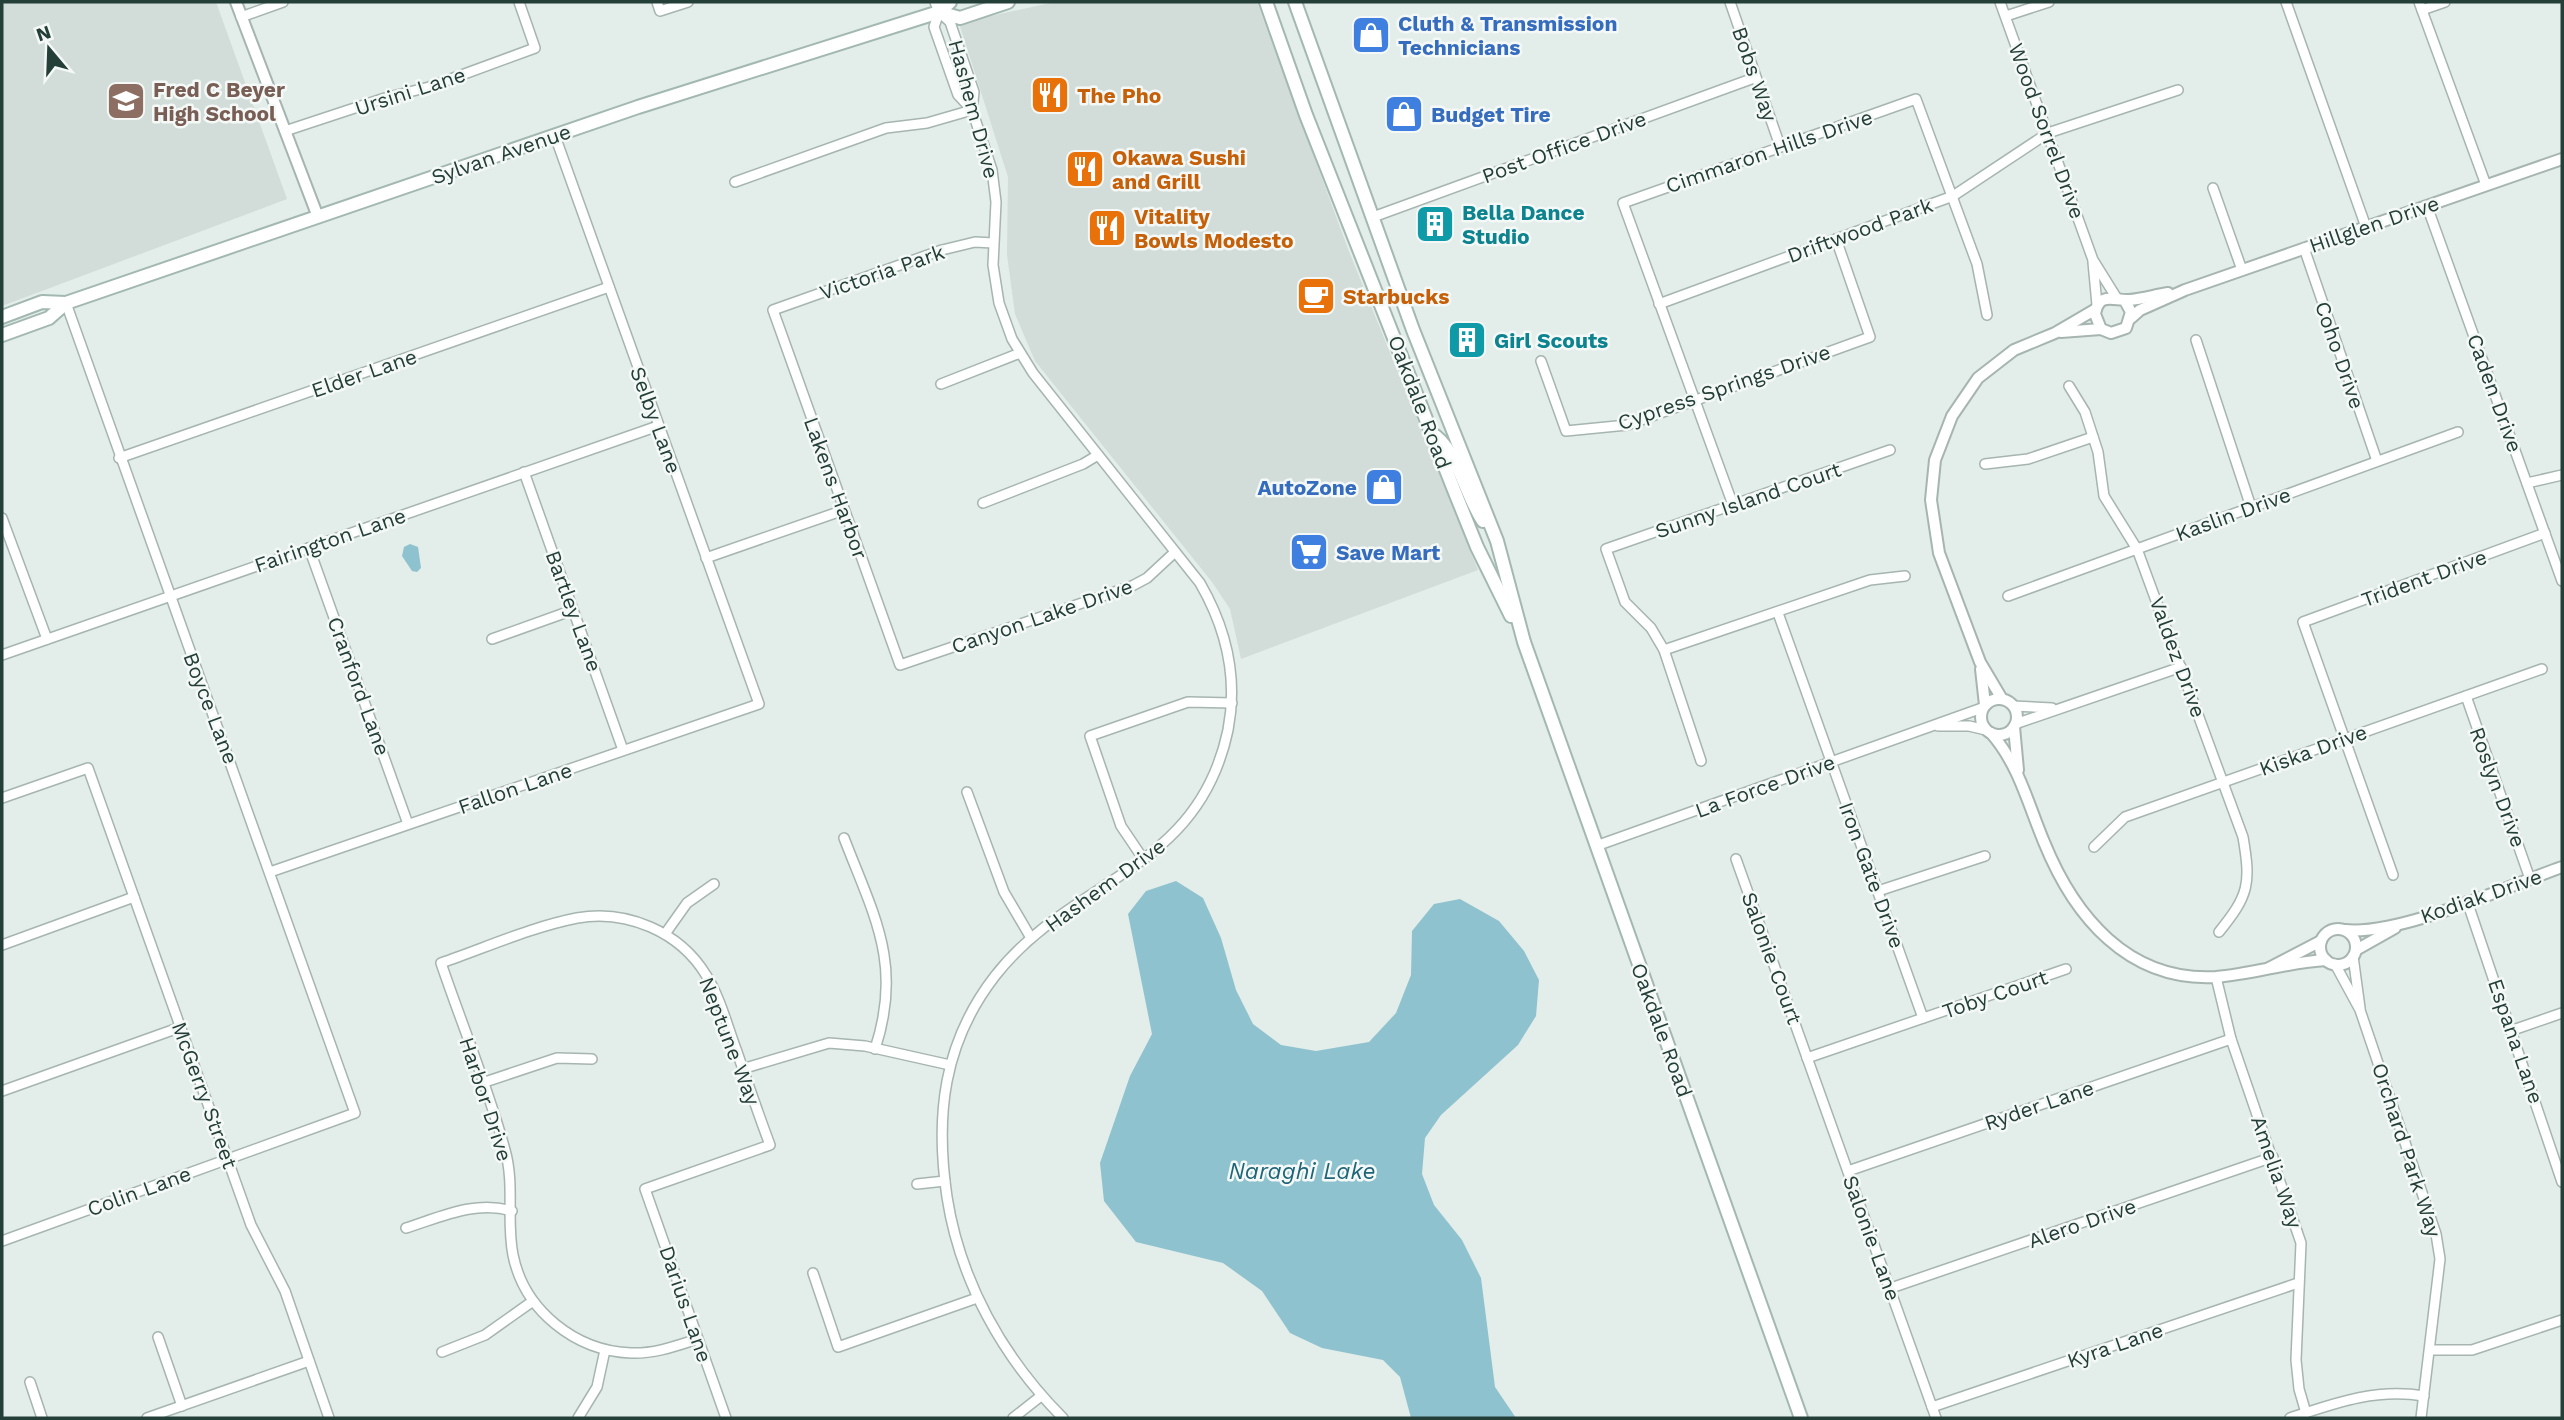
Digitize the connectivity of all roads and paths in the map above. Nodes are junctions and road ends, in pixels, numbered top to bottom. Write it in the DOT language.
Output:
graph roads {
  1 [pos="236,2"];
  2 [pos="283,2"];
  3 [pos="519,2"];
  4 [pos="688,2"];
  5 [pos="950,2"];
  6 [pos="1008,2"];
  7 [pos="1266,2"];
  8 [pos="1295,2"];
  9 [pos="1730,2"];
  10 [pos="2000,2"];
  11 [pos="2049,2"];
  12 [pos="2286,2"];
  13 [pos="2445,2"];
  14 [pos="659,6"];
  15 [pos="2421,6"];
  16 [pos="937,7"];
  17 [pos="2006,16"];
  18 [pos="241,17"];
  19 [pos="1754,78"];
  20 [pos="2178,90"];
  21 [pos="972,110"];
  22 [pos="285,131"];
  23 [pos="2048,133"];
  24 [pos="555,136"];
  25 [pos="1780,146"];
  26 [pos="2562,159"];
  27 [pos="735,182"];
  28 [pos="2486,186"];
  29 [pos="2213,188"];
  30 [pos="1953,196"];
  31 [pos="2427,206"];
  32 [pos="317,217"];
  33 [pos="1373,217"];
  34 [pos="2367,227"];
  35 [pos="1836,239"];
  36 [pos="993,243"];
  37 [pos="2304,248"];
  38 [pos="2093,260"];
  39 [pos="2242,270"];
  40 [pos="609,287"];
  41 [pos="2185,290"];
  42 [pos="2120,299"];
  43 [pos="65,303"];
  44 [pos="1659,304"];
  45 [pos="2096,307"];
  46 [pos="772,310"];
  47 [pos="1987,316"];
  48 [pos="2,317"];
  49 [pos="2131,318"];
  50 [pos="2101,329"];
  51 [pos="2055,333"];
  52 [pos="2,335"];
  53 [pos="2196,340"];
  54 [pos="1020,353"];
  55 [pos="1541,362"];
  56 [pos="941,384"];
  57 [pos="2069,386"];
  58 [pos="1695,400"];
  59 [pos="658,426"];
  60 [pos="2458,432"];
  61 [pos="1432,433"];
  62 [pos="2093,437"];
  63 [pos="1890,450"];
  64 [pos="1098,455"];
  65 [pos="119,458"];
  66 [pos="2376,461"];
  67 [pos="1985,464"];
  68 [pos="524,472"];
  69 [pos="2562,475"];
  70 [pos="2527,483"];
  71 [pos="984,503"];
  72 [pos="1733,505"];
  73 [pos="2251,507"];
  74 [pos="844,510"];
  75 [pos="2,518"];
  76 [pos="2545,533"];
  77 [pos="1497,541"];
  78 [pos="309,548"];
  79 [pos="2137,549"];
  80 [pos="1175,552"];
  81 [pos="706,558"];
  82 [pos="1905,576"];
  83 [pos="2562,582"];
  84 [pos="168,595"];
  85 [pos="2008,596"];
  86 [pos="573,610"];
  87 [pos="1778,613"];
  88 [pos="47,639"];
  89 [pos="492,639"];
  90 [pos="1524,642"];
  91 [pos="1664,650"];
  92 [pos="2,655"];
  93 [pos="1980,662"];
  94 [pos="900,665"];
  95 [pos="2181,667"];
  96 [pos="2542,669"];
  97 [pos="2466,696"];
  98 [pos="2002,699"];
  99 [pos="1231,703"];
  100 [pos="759,704"];
  101 [pos="2013,706"];
  102 [pos="1984,707"];
  103 [pos="2057,708"];
  104 [pos="2015,725"];
  105 [pos="1933,727"];
  106 [pos="1988,731"];
  107 [pos="2346,738"];
  108 [pos="623,750"];
  109 [pos="1701,761"];
  110 [pos="1832,762"];
  111 [pos="2018,773"];
  112 [pos="2224,782"];
  113 [pos="967,792"];
  114 [pos="2,798"];
  115 [pos="408,824"];
  116 [pos="844,838"];
  117 [pos="1596,846"];
  118 [pos="2094,846"];
  119 [pos="1985,856"];
  120 [pos="1736,859"];
  121 [pos="1144,860"];
  122 [pos="2562,867"];
  123 [pos="270,872"];
  124 [pos="2393,875"];
  125 [pos="2530,878"];
  126 [pos="714,884"];
  127 [pos="1878,891"];
  128 [pos="135,897"];
  129 [pos="2467,901"];
  130 [pos="2400,924"];
  131 [pos="2345,930"];
  132 [pos="2219,932"];
  133 [pos="665,934"];
  134 [pos="1031,938"];
  135 [pos="2322,941"];
  136 [pos="2,945"];
  137 [pos="2355,953"];
  138 [pos="2330,962"];
  139 [pos="441,964"];
  140 [pos="2269,968"];
  141 [pos="2066,969"];
  142 [pos="2216,977"];
  143 [pos="2360,1010"];
  144 [pos="2562,1013"];
  145 [pos="1923,1018"];
  146 [pos="181,1027"];
  147 [pos="2512,1030"];
  148 [pos="2231,1039"];
  149 [pos="875,1049"];
  150 [pos="1807,1058"];
  151 [pos="592,1059"];
  152 [pos="950,1065"];
  153 [pos="743,1069"];
  154 [pos="482,1083"];
  155 [pos="2,1091"];
  156 [pos="355,1113"];
  157 [pos="2273,1157"];
  158 [pos="228,1159"];
  159 [pos="1847,1171"];
  160 [pos="945,1181"];
  161 [pos="2562,1182"];
  162 [pos="917,1184"];
  163 [pos="645,1189"];
  164 [pos="512,1211"];
  165 [pos="406,1228"];
  166 [pos="2,1241"];
  167 [pos="813,1273"];
  168 [pos="2298,1283"];
  169 [pos="1891,1289"];
  170 [pos="977,1298"];
  171 [pos="533,1301"];
  172 [pos="2562,1320"];
  173 [pos="158,1337"];
  174 [pos="698,1339"];
  175 [pos="605,1350"];
  176 [pos="2430,1350"];
  177 [pos="442,1352"];
  178 [pos="309,1362"];
  179 [pos="30,1382"];
  180 [pos="1041,1396"];
  181 [pos="2424,1396"];
  182 [pos="182,1406"];
  183 [pos="1932,1408"];
  184 [pos="2306,1413"];
  185 [pos="42,1418"];
  186 [pos="147,1418"];
  187 [pos="329,1418"];
  188 [pos="578,1418"];
  189 [pos="726,1418"];
  190 [pos="1013,1418"];
  191 [pos="1063,1418"];
  192 [pos="1801,1418"];
  193 [pos="1936,1418"];
  194 [pos="2290,1418"];
  195 [pos="2421,1418"];
  1 -- 18 [label="street"];
  2 -- 18 [label="street"];
  3 -- 22 [label="street, Ursini Lane"];
  4 -- 14 [label="street"];
  5 -- 16 [label="main road, Sylvan Avenue"];
  6 -- 16 [label="main road, Sylvan Avenue"];
  7 -- 61 [label="main road, Oakdale Road"];
  8 -- 33 [label="main road, Oakdale Road"];
  9 -- 19 [label="street, Bobs Way"];
  10 -- 17 [label="street, Wood Sorrel Drive"];
  11 -- 17 [label="street"];
  12 -- 34 [label="street"];
  13 -- 15 [label="street"];
  15 -- 28 [label="street"];
  16 -- 21 [label="street, Hashem Drive"];
  16 -- 21 [label="street"];
  16 -- 24 [label="main road, Sylvan Avenue"];
  17 -- 23 [label="street, Wood Sorrel Drive"];
  18 -- 22 [label="street"];
  19 -- 25 [label="street, Bobs Way"];
  19 -- 33 [label="street, Post Office Drive"];
  20 -- 23 [label="street, Driftwood Park"];
  21 -- 27 [label="street"];
  21 -- 36 [label="street, Hashem Drive"];
  22 -- 32 [label="street"];
  23 -- 30 [label="street, Driftwood Park"];
  23 -- 38 [label="street, Wood Sorrel Drive"];
  24 -- 32 [label="main road, Sylvan Avenue"];
  24 -- 40 [label="street, Selby Lane"];
  25 -- 30 [label="street, Cimmaron Hills Drive"];
  25 -- 44 [label="street, Cimmaron Hills Drive"];
  26 -- 28 [label="street, Hillglen Drive"];
  28 -- 31 [label="street, Hillglen Drive"];
  29 -- 39 [label="street"];
  30 -- 35 [label="street, Driftwood Park"];
  30 -- 47 [label="street"];
  31 -- 34 [label="street, Hillglen Drive"];
  31 -- 70 [label="street, Caden Drive"];
  32 -- 43 [label="main road, Sylvan Avenue"];
  33 -- 77 [label="main road, Oakdale Road"];
  34 -- 37 [label="street, Hillglen Drive"];
  35 -- 44 [label="street, Driftwood Park"];
  35 -- 58 [label="street, Cypress Springs Drive"];
  36 -- 46 [label="street, Victoria Park"];
  36 -- 54 [label="street, Hashem Drive"];
  37 -- 39 [label="street, Hillglen Drive"];
  37 -- 66 [label="street, Coho Drive"];
  38 -- 42 [label="street, Wood Sorrel Drive"];
  38 -- 45 [label="street, Wood Sorrel Drive"];
  39 -- 41 [label="street, Hillglen Drive"];
  40 -- 59 [label="street, Selby Lane"];
  40 -- 65 [label="street, Elder Lane"];
  41 -- 42 [label="street, Hillglen Drive"];
  41 -- 49 [label="street, Hillglen Drive"];
  42 -- 45 [label="street, Hillglen Drive"];
  42 -- 49 [label="street"];
  43 -- 48 [label="main road, Sylvan Avenue"];
  43 -- 52 [label="main road, Sylvan Avenue"];
  43 -- 65 [label="street, Boyce Lane"];
  44 -- 58 [label="street"];
  45 -- 50 [label="street"];
  45 -- 51 [label="street, Hillglen Drive"];
  46 -- 74 [label="street, Lakens Harbor"];
  49 -- 50 [label="street, Hillglen Drive"];
  50 -- 51 [label="street, Hillglen Drive"];
  51 -- 93 [label="street, Hillglen Drive"];
  53 -- 73 [label="street"];
  54 -- 56 [label="street"];
  54 -- 64 [label="street, Hashem Drive"];
  55 -- 58 [label="street, Cypress Springs Drive"];
  57 -- 62 [label="street, Valdez Drive"];
  58 -- 72 [label="street"];
  59 -- 68 [label="street, Fairington Lane"];
  59 -- 81 [label="street, Selby Lane"];
  60 -- 66 [label="street, Kaslin Drive"];
  61 -- 77 [label="main road"];
  61 -- 90 [label="main road, Oakdale Road"];
  62 -- 67 [label="street"];
  62 -- 79 [label="street, Valdez Drive"];
  63 -- 72 [label="street, Sunny Island Court"];
  64 -- 71 [label="street"];
  64 -- 80 [label="street, Hashem Drive"];
  65 -- 84 [label="street, Boyce Lane"];
  66 -- 73 [label="street, Kaslin Drive"];
  68 -- 78 [label="street, Fairington Lane"];
  68 -- 86 [label="street, Bartley Lane"];
  69 -- 70 [label="street"];
  70 -- 76 [label="street, Caden Drive"];
  72 -- 91 [label="street, Sunny Island Court"];
  73 -- 79 [label="street, Kaslin Drive"];
  74 -- 81 [label="street"];
  74 -- 94 [label="street, Lakens Harbor"];
  75 -- 88 [label="street"];
  76 -- 83 [label="street, Caden Drive"];
  76 -- 107 [label="street, Trident Drive"];
  77 -- 90 [label="main road, Oakdale Road"];
  78 -- 84 [label="street, Fairington Lane"];
  78 -- 115 [label="street, Cranford Lane"];
  79 -- 85 [label="street, Kaslin Drive"];
  79 -- 95 [label="street, Valdez Drive"];
  80 -- 94 [label="street, Canyon Lake Drive"];
  80 -- 99 [label="street, Hashem Drive"];
  81 -- 100 [label="street, Selby Lane"];
  82 -- 87 [label="street"];
  84 -- 88 [label="street, Fairington Lane"];
  84 -- 123 [label="street, Boyce Lane"];
  86 -- 89 [label="street"];
  86 -- 108 [label="street, Bartley Lane"];
  87 -- 91 [label="street"];
  87 -- 110 [label="street, Iron Gate Drive"];
  88 -- 92 [label="street, Fairington Lane"];
  90 -- 117 [label="main road, Oakdale Road"];
  91 -- 109 [label="street"];
  93 -- 98 [label="street, Hillglen Drive"];
  93 -- 102 [label="street, Hillglen Drive"];
  95 -- 103 [label="street, La Force Drive"];
  95 -- 112 [label="street, Valdez Drive"];
  96 -- 97 [label="street, Kiska Drive"];
  97 -- 107 [label="street, Kiska Drive"];
  97 -- 125 [label="street, Roslyn Drive"];
  98 -- 101 [label="street, La Force Drive"];
  98 -- 102 [label="street, La Force Drive"];
  99 -- 121 [label="street, Hashem Drive"];
  99 -- 121 [label="street"];
  100 -- 108 [label="street, Fallon Lane"];
  101 -- 103 [label="street, La Force Drive"];
  101 -- 104 [label="street"];
  102 -- 105 [label="street, La Force Drive"];
  102 -- 106 [label="street"];
  103 -- 104 [label="street, La Force Drive"];
  104 -- 106 [label="street, La Force Drive"];
  104 -- 111 [label="street"];
  105 -- 106 [label="street, La Force Drive"];
  105 -- 110 [label="street, La Force Drive"];
  106 -- 111 [label="street"];
  107 -- 112 [label="street, Kiska Drive"];
  107 -- 124 [label="street"];
  108 -- 115 [label="street, Fallon Lane"];
  110 -- 117 [label="street, La Force Drive"];
  110 -- 127 [label="street, Iron Gate Drive"];
  111 -- 142 [label="street"];
  112 -- 118 [label="street, Kiska Drive"];
  112 -- 132 [label="street, Valdez Drive"];
  113 -- 134 [label="street"];
  114 -- 128 [label="street, McGerry Street"];
  115 -- 123 [label="street, Fallon Lane"];
  116 -- 149 [label="street"];
  117 -- 192 [label="main road, Oakdale Road"];
  119 -- 127 [label="street"];
  120 -- 150 [label="street, Salonie Court"];
  121 -- 134 [label="street, Hashem Drive"];
  122 -- 125 [label="street, Kodiak Drive"];
  123 -- 156 [label="street, Boyce Lane"];
  125 -- 129 [label="street, Kodiak Drive"];
  126 -- 133 [label="street"];
  127 -- 145 [label="street, Iron Gate Drive"];
  128 -- 136 [label="street"];
  128 -- 146 [label="street, McGerry Street"];
  129 -- 130 [label="street, Kodiak Drive"];
  129 -- 147 [label="street, Espana Lane"];
  130 -- 131 [label="street, Kodiak Drive"];
  130 -- 137 [label="street, Kodiak Drive"];
  131 -- 135 [label="street"];
  131 -- 137 [label="street"];
  133 -- 139 [label="street, Neptune Way"];
  133 -- 153 [label="street, Neptune Way"];
  134 -- 152 [label="street, Hashem Drive"];
  135 -- 138 [label="street"];
  135 -- 140 [label="street"];
  137 -- 138 [label="street"];
  137 -- 143 [label="street, Orchard Park Way"];
  138 -- 140 [label="street"];
  138 -- 143 [label="street, Orchard Park Way"];
  139 -- 154 [label="street, Harbor Drive"];
  140 -- 142 [label="street"];
  141 -- 145 [label="street, Toby Court"];
  142 -- 148 [label="street, Amelia Way"];
  143 -- 176 [label="street, Orchard Park Way"];
  144 -- 147 [label="street"];
  145 -- 150 [label="street, Toby Court"];
  146 -- 155 [label="street"];
  146 -- 158 [label="street, McGerry Street"];
  147 -- 161 [label="street, Espana Lane"];
  148 -- 157 [label="street, Amelia Way"];
  148 -- 159 [label="street, Ryder Lane"];
  149 -- 152 [label="street"];
  149 -- 153 [label="street"];
  150 -- 159 [label="street, Salonie Lane"];
  151 -- 154 [label="street"];
  152 -- 160 [label="street, Hashem Drive"];
  153 -- 163 [label="street, Neptune Way"];
  154 -- 164 [label="street, Harbor Drive"];
  156 -- 158 [label="street, Colin Lane"];
  157 -- 168 [label="street, Amelia Way"];
  157 -- 169 [label="street, Alero Drive"];
  158 -- 166 [label="street, Colin Lane"];
  158 -- 178 [label="street, McGerry Street"];
  159 -- 169 [label="street, Salonie Lane"];
  160 -- 162 [label="street"];
  160 -- 170 [label="street, Hashem Drive"];
  163 -- 174 [label="street, Darius Lane"];
  164 -- 165 [label="street"];
  164 -- 171 [label="street, Harbor Drive"];
  167 -- 170 [label="street"];
  168 -- 183 [label="street, Kyra Lane"];
  168 -- 184 [label="street, Amelia Way"];
  169 -- 183 [label="street, Salonie Lane"];
  170 -- 180 [label="street, Hashem Drive"];
  171 -- 175 [label="street, Harbor Drive"];
  171 -- 177 [label="street"];
  172 -- 176 [label="street"];
  173 -- 182 [label="street"];
  174 -- 175 [label="street, Harbor Drive"];
  174 -- 189 [label="street, Darius Lane"];
  175 -- 188 [label="street"];
  176 -- 181 [label="street, Orchard Park Way"];
  178 -- 182 [label="street"];
  178 -- 187 [label="street, McGerry Street"];
  179 -- 185 [label="street"];
  180 -- 190 [label="street"];
  180 -- 191 [label="street, Hashem Drive"];
  181 -- 184 [label="street"];
  181 -- 195 [label="street, Orchard Park Way"];
  182 -- 186 [label="street"];
  183 -- 193 [label="street, Salonie Lane"];
  184 -- 194 [label="street"];
}
